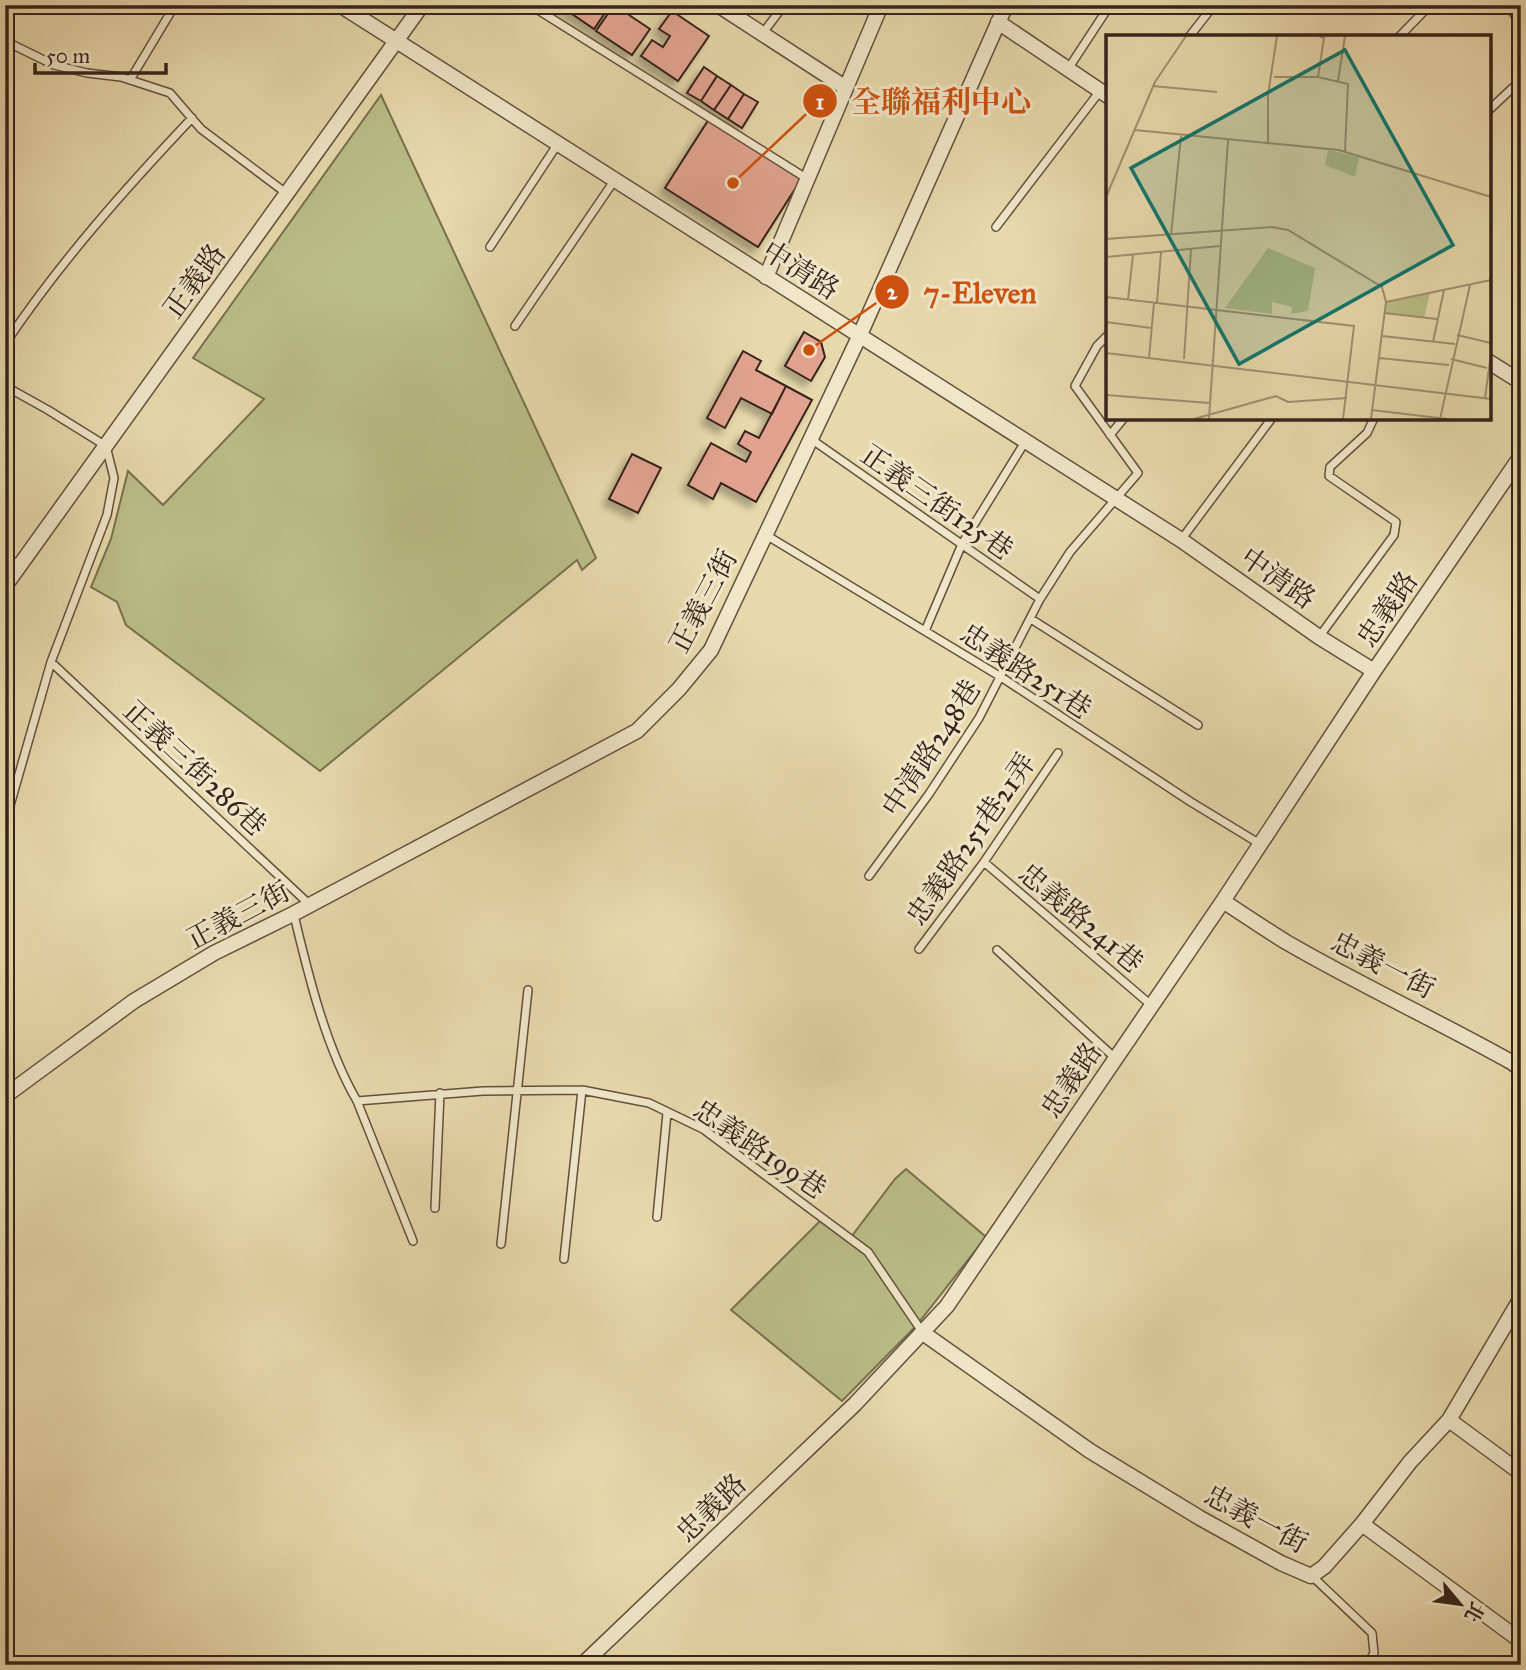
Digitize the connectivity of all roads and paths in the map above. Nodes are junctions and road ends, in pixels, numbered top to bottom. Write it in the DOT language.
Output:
graph roads {
  1 [pos="175,5"];
  2 [pos="340,5"];
  3 [pos="422,5"];
  4 [pos="530,5"];
  5 [pos="718,5"];
  6 [pos="784,5"];
  7 [pos="881,5"];
  8 [pos="1006,5"];
  9 [pos="1110,5"];
  10 [pos="1214,5"];
  11 [pos="1430,5"];
  12 [pos="1507,5"];
  13 [pos="998,22"];
  14 [pos="1521,23"];
  15 [pos="762,34"];
  16 [pos="1191,35"];
  17 [pos="1401,35"];
  18 [pos="5,41"];
  19 [pos="396,43"];
  20 [pos="1068,69"];
  21 [pos="130,80"];
  22 [pos="1521,80"];
  23 [pos="846,88"];
  24 [pos="1104,93"];
  25 [pos="1491,108"];
  26 [pos="192,118"];
  27 [pos="557,145"];
  28 [pos="806,178"];
  29 [pos="614,181"];
  30 [pos="287,194"];
  31 [pos="996,227"];
  32 [pos="490,247"];
  33 [pos="766,277"];
  34 [pos="515,326"];
  35 [pos="859,337"];
  36 [pos="1106,337"];
  37 [pos="5,344"];
  38 [pos="1491,363"];
  39 [pos="1521,382"];
  40 [pos="5,386"];
  41 [pos="1122,420"];
  42 [pos="1271,420"];
  43 [pos="1373,420"];
  44 [pos="1110,435"];
  45 [pos="811,439"];
  46 [pos="1025,442"];
  47 [pos="106,446"];
  48 [pos="1521,456"];
  49 [pos="1114,498"];
  50 [pos="765,535"];
  51 [pos="1181,540"];
  52 [pos="962,544"];
  53 [pos="5,556"];
  54 [pos="20,566"];
  55 [pos="5,586"];
  56 [pos="1040,599"];
  57 [pos="1031,619"];
  58 [pos="925,631"];
  59 [pos="1320,637"];
  60 [pos="51,662"];
  61 [pos="1374,671"];
  62 [pos="1001,677"];
  63 [pos="1198,724"];
  64 [pos="1058,753"];
  65 [pos="5,822"];
  66 [pos="1261,844"];
  67 [pos="984,862"];
  68 [pos="869,876"];
  69 [pos="1223,901"];
  70 [pos="310,905"];
  71 [pos="293,914"];
  72 [pos="919,949"];
  73 [pos="997,950"];
  74 [pos="528,990"];
  75 [pos="1152,1005"];
  76 [pos="1115,1058"];
  77 [pos="1521,1070"];
  78 [pos="582,1090"];
  79 [pos="518,1092"];
  80 [pos="440,1093"];
  81 [pos="5,1096"];
  82 [pos="357,1101"];
  83 [pos="667,1113"];
  84 [pos="435,1208"];
  85 [pos="657,1217"];
  86 [pos="413,1241"];
  87 [pos="501,1244"];
  88 [pos="564,1259"];
  89 [pos="1521,1298"];
  90 [pos="923,1333"];
  91 [pos="1449,1420"];
  92 [pos="1521,1473"];
  93 [pos="1362,1524"];
  94 [pos="1311,1576"];
  95 [pos="1521,1641"];
  96 [pos="582,1665"];
  97 [pos="1367,1665"];
  1 -- 21 [label="lane"];
  2 -- 19 [label="street, 中清路"];
  3 -- 19 [label="street, 正義路"];
  4 -- 28 [label="lane"];
  5 -- 15 [label="street"];
  6 -- 15 [label="lane"];
  7 -- 23 [label="street"];
  8 -- 13 [label="street, 正義三街"];
  9 -- 20 [label="lane"];
  10 -- 16 [label="lane"];
  11 -- 17 [label="lane"];
  12 -- 14 [label="lane"];
  13 -- 20 [label="street"];
  13 -- 35 [label="street, 正義三街"];
  15 -- 23 [label="street"];
  18 -- 21 [label="lane"];
  19 -- 27 [label="street, 中清路"];
  19 -- 30 [label="street, 正義路"];
  20 -- 24 [label="street"];
  21 -- 26 [label="lane"];
  22 -- 25 [label="lane"];
  23 -- 28 [label="street"];
  24 -- 31 [label="lane"];
  26 -- 30 [label="lane"];
  26 -- 37 [label="lane"];
  27 -- 29 [label="street, 中清路"];
  27 -- 32 [label="lane"];
  28 -- 33 [label="street"];
  29 -- 33 [label="street, 中清路"];
  29 -- 34 [label="lane"];
  30 -- 47 [label="street, 正義路"];
  33 -- 35 [label="street, 中清路"];
  35 -- 45 [label="street, 正義三街"];
  35 -- 46 [label="street, 中清路"];
  36 -- 44 [label="lane"];
  38 -- 39 [label="street"];
  40 -- 47 [label="lane"];
  41 -- 44 [label="lane"];
  42 -- 51 [label="lane"];
  43 -- 59 [label="lane"];
  44 -- 49 [label="lane, 中清路248巷"];
  45 -- 50 [label="street, 正義三街"];
  45 -- 52 [label="lane, 正義三街125巷"];
  46 -- 49 [label="street, 中清路"];
  46 -- 52 [label="lane"];
  47 -- 54 [label="street, 正義路"];
  47 -- 60 [label="lane"];
  48 -- 61 [label="street, 忠義路"];
  49 -- 51 [label="street, 中清路"];
  49 -- 56 [label="lane, 中清路248巷"];
  50 -- 58 [label="lane, 忠義路251巷"];
  50 -- 70 [label="street, 正義三街"];
  51 -- 59 [label="street, 中清路"];
  52 -- 56 [label="lane, 正義三街125巷"];
  52 -- 58 [label="lane"];
  53 -- 54 [label="lane"];
  54 -- 55 [label="street, 正義路"];
  56 -- 57 [label="lane, 中清路248巷"];
  57 -- 62 [label="lane, 中清路248巷"];
  57 -- 63 [label="lane"];
  58 -- 62 [label="lane, 忠義路251巷"];
  59 -- 61 [label="street, 中清路"];
  60 -- 65 [label="lane"];
  60 -- 70 [label="lane, 正義三街286巷"];
  61 -- 66 [label="street, 忠義路"];
  62 -- 66 [label="lane, 忠義路251巷"];
  62 -- 68 [label="lane, 中清路248巷"];
  64 -- 67 [label="lane, 忠義路251巷21弄"];
  66 -- 69 [label="street, 忠義路"];
  67 -- 72 [label="lane, 忠義路251巷21弄"];
  67 -- 75 [label="lane, 忠義路241巷"];
  69 -- 75 [label="street, 忠義路"];
  69 -- 77 [label="street, 忠義一街"];
  70 -- 71 [label="street, 正義三街"];
  71 -- 81 [label="street, 正義三街"];
  71 -- 82 [label="lane"];
  73 -- 76 [label="lane"];
  74 -- 79 [label="lane"];
  75 -- 76 [label="street, 忠義路"];
  76 -- 90 [label="street, 忠義路"];
  78 -- 79 [label="lane, 忠義路199巷"];
  78 -- 83 [label="lane, 忠義路199巷"];
  78 -- 88 [label="lane"];
  79 -- 80 [label="lane, 忠義路199巷"];
  79 -- 87 [label="lane"];
  80 -- 82 [label="lane, 忠義路199巷"];
  80 -- 84 [label="lane"];
  82 -- 86 [label="lane"];
  83 -- 85 [label="lane"];
  83 -- 90 [label="lane, 忠義路199巷"];
  89 -- 91 [label="street, 忠義一街"];
  90 -- 94 [label="street, 忠義一街"];
  90 -- 96 [label="street, 忠義路"];
  91 -- 92 [label="street"];
  91 -- 93 [label="street, 忠義一街"];
  93 -- 94 [label="street, 忠義一街"];
  93 -- 95 [label="street"];
  94 -- 97 [label="lane"];
}
